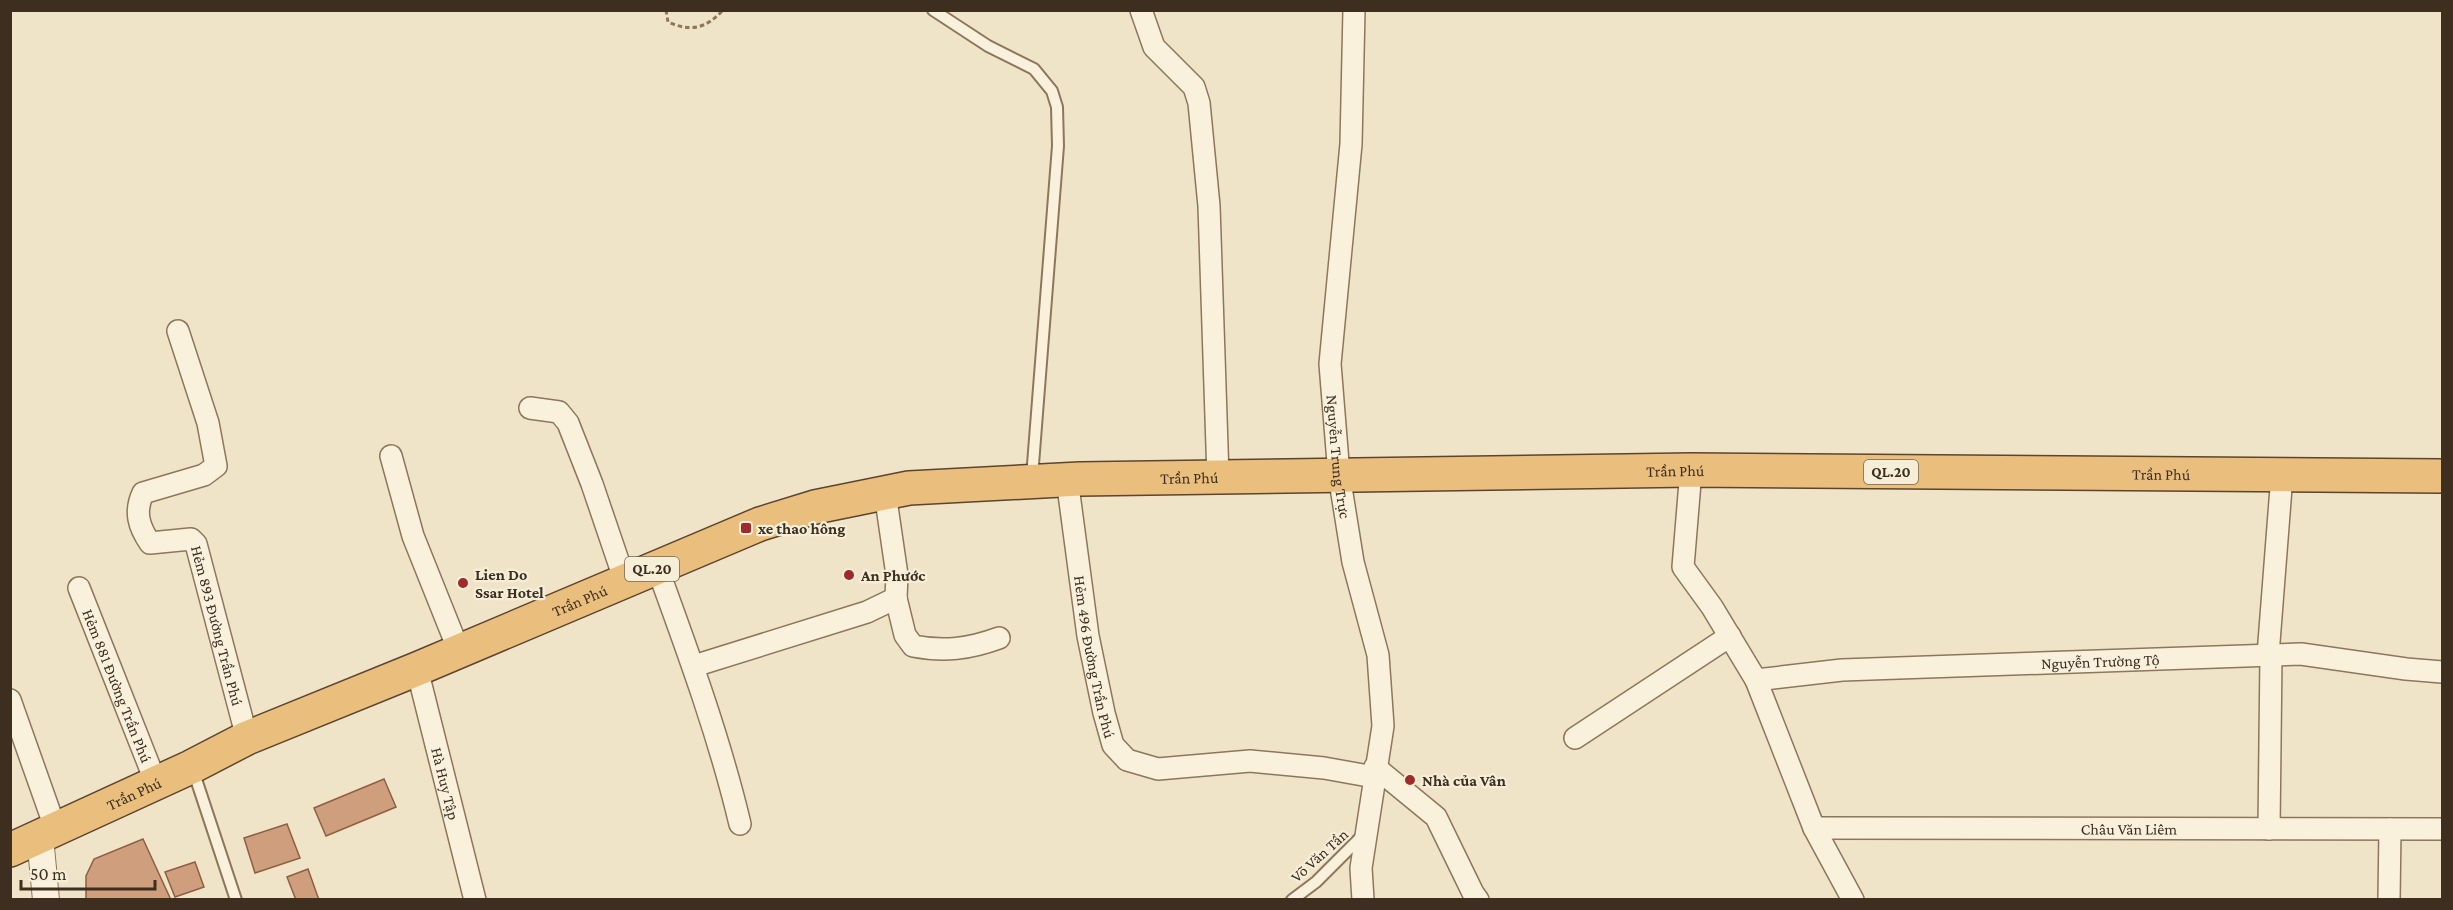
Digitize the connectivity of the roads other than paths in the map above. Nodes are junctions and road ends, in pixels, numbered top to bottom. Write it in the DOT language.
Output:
graph roads {
  1 [pos="933,10"];
  2 [pos="1141,10"];
  3 [pos="1354,10"];
  4 [pos="178,331"];
  5 [pos="530,408"];
  6 [pos="391,456"];
  7 [pos="1691,470"];
  8 [pos="1339,475"];
  9 [pos="2282,475"];
  10 [pos="2442,476"];
  11 [pos="1218,477"];
  12 [pos="1067,479"];
  13 [pos="1031,481"];
  14 [pos="885,494"];
  15 [pos="657,567"];
  16 [pos="625,581"];
  17 [pos="79,588"];
  18 [pos="896,598"];
  19 [pos="1730,636"];
  20 [pos="999,638"];
  21 [pos="459,651"];
  22 [pos="2269,655"];
  23 [pos="694,666"];
  24 [pos="417,669"];
  25 [pos="2442,672"];
  26 [pos="1756,680"];
  27 [pos="10,700"];
  28 [pos="247,738"];
  29 [pos="1575,738"];
  30 [pos="191,767"];
  31 [pos="1375,772"];
  32 [pos="156,783"];
  33 [pos="740,824"];
  34 [pos="1814,828"];
  35 [pos="2269,829"];
  36 [pos="2390,829"];
  37 [pos="2442,829"];
  38 [pos="1366,832"];
  39 [pos="48,834"];
  40 [pos="10,850"];
  41 [pos="46,900"];
  42 [pos="236,900"];
  43 [pos="475,900"];
  44 [pos="1292,900"];
  45 [pos="1363,900"];
  46 [pos="1478,900"];
  47 [pos="1853,900"];
  48 [pos="2390,900"];
  1 -- 13 [label="lane"];
  2 -- 11 [label="street"];
  3 -- 8 [label="street, Nguyễn Trung Trực"];
  4 -- 28 [label="street, Hẻm 893 Đường Trần Phú"];
  5 -- 16 [label="street"];
  6 -- 21 [label="street"];
  7 -- 8 [label="highway, Trần Phú / QL.20"];
  7 -- 9 [label="highway, Trần Phú / QL.20"];
  7 -- 19 [label="street"];
  8 -- 11 [label="highway, Trần Phú / QL.20"];
  8 -- 31 [label="street, Nguyễn Trung Trực"];
  9 -- 10 [label="highway, Trần Phú / QL.20"];
  9 -- 22 [label="street"];
  11 -- 12 [label="highway, Trần Phú / QL.20"];
  12 -- 13 [label="highway, Trần Phú / QL.20"];
  12 -- 31 [label="street, Hẻm 496 Đường Trần Phú"];
  13 -- 14 [label="highway, Trần Phú / QL.20"];
  14 -- 15 [label="highway, Trần Phú / QL.20"];
  14 -- 18 [label="street"];
  15 -- 16 [label="highway, Trần Phú / QL.20"];
  15 -- 23 [label="street"];
  16 -- 21 [label="highway, Trần Phú / QL.20"];
  17 -- 32 [label="street, Hẻm 881 Đường Trần Phú"];
  18 -- 20 [label="street"];
  18 -- 23 [label="street"];
  19 -- 26 [label="street"];
  19 -- 29 [label="street"];
  21 -- 24 [label="highway, Trần Phú / QL.20"];
  22 -- 25 [label="street, Nguyễn Trường Tộ"];
  22 -- 26 [label="street, Nguyễn Trường Tộ"];
  22 -- 35 [label="street"];
  23 -- 33 [label="street"];
  24 -- 28 [label="highway, Trần Phú / QL.20"];
  24 -- 43 [label="street, Hà Huy Tập"];
  26 -- 34 [label="street"];
  27 -- 39 [label="street"];
  28 -- 30 [label="highway, Trần Phú / QL.20"];
  30 -- 32 [label="highway, Trần Phú / QL.20"];
  30 -- 42 [label="lane"];
  31 -- 38 [label="street, Nguyễn Trung Trực"];
  31 -- 46 [label="street"];
  32 -- 39 [label="highway, Trần Phú / QL.20"];
  34 -- 35 [label="street, Châu Văn Liêm"];
  34 -- 47 [label="street"];
  35 -- 36 [label="street, Châu Văn Liêm"];
  36 -- 37 [label="street, Châu Văn Liêm"];
  36 -- 48 [label="street"];
  38 -- 44 [label="lane, Võ Văn Tần"];
  38 -- 45 [label="street, Nguyễn Trung Trực"];
  39 -- 40 [label="highway, Trần Phú / QL.20"];
  39 -- 41 [label="street"];
}
